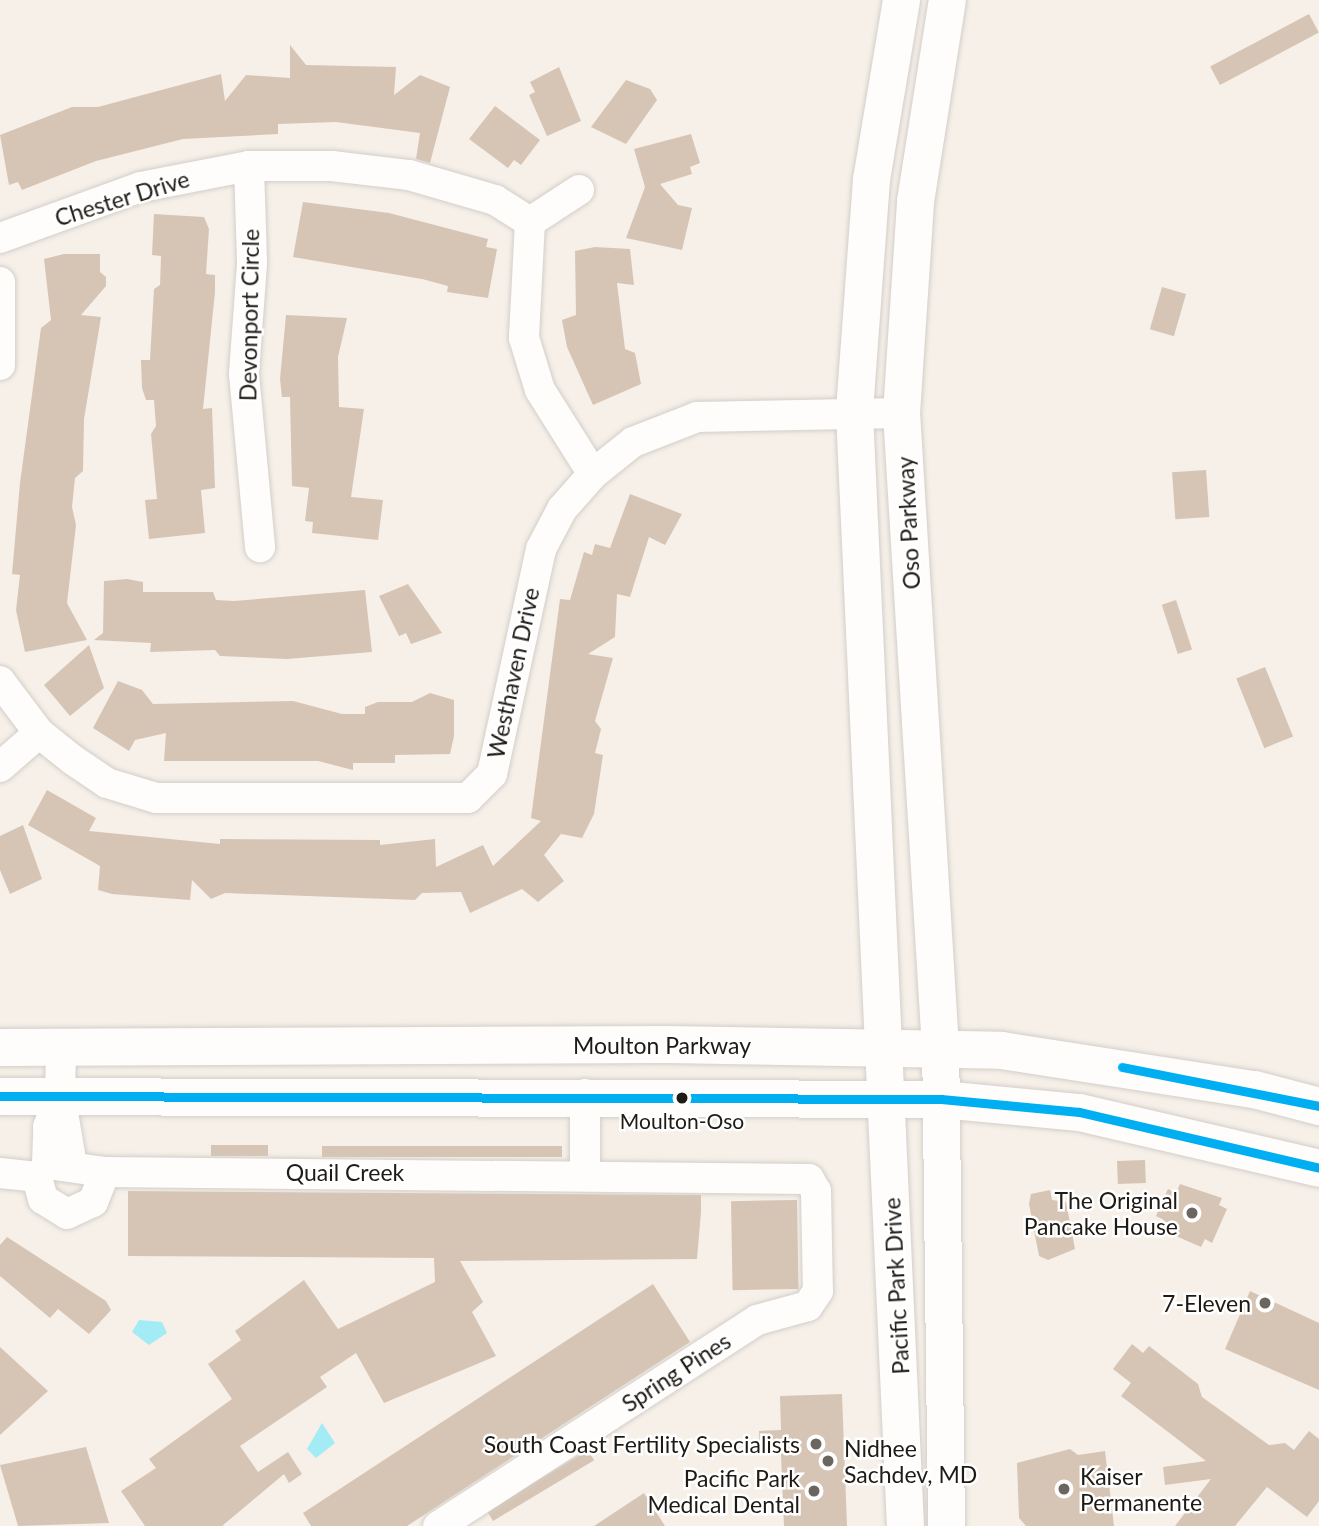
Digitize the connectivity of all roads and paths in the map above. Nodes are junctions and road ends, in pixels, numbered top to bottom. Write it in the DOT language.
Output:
graph roads {
  1 [pos="901,0"];
  2 [pos="947,0"];
  3 [pos="249,166"];
  4 [pos="579,190"];
  5 [pos="530,222"];
  6 [pos="0,238"];
  7 [pos="0,282"];
  8 [pos="0,365"];
  9 [pos="853,412"];
  10 [pos="901,413"];
  11 [pos="593,474"];
  12 [pos="260,547"];
  13 [pos="0,681"];
  14 [pos="38,733"];
  15 [pos="0,767"];
  16 [pos="884,1045"];
  17 [pos="0,1047"];
  18 [pos="940,1048"];
  19 [pos="61,1049"];
  20 [pos="585,1094"];
  21 [pos="60,1095"];
  22 [pos="0,1096"];
  23 [pos="887,1097"];
  24 [pos="941,1098"];
  25 [pos="1319,1106"];
  26 [pos="1319,1168"];
  27 [pos="52,1169"];
  28 [pos="105,1172"];
  29 [pos="0,1173"];
  30 [pos="585,1173"];
  31 [pos="809,1179"];
  32 [pos="438,1526"];
  33 [pos="905,1526"];
  34 [pos="946,1526"];
  1 -- 9 [label="main road"];
  2 -- 10 [label="main road, Oso Parkway"];
  3 -- 5 [label="street, Chester Drive"];
  3 -- 6 [label="street, Chester Drive"];
  3 -- 12 [label="street, Devonport Circle"];
  4 -- 5 [label="street"];
  5 -- 11 [label="street"];
  7 -- 8 [label="street"];
  9 -- 10 [label="street, Westhaven Drive"];
  9 -- 11 [label="street, Westhaven Drive"];
  9 -- 16 [label="main road"];
  10 -- 18 [label="main road, Oso Parkway"];
  11 -- 14 [label="street, Westhaven Drive"];
  13 -- 14 [label="street, Westhaven Drive"];
  14 -- 15 [label="street"];
  16 -- 18 [label="main road, Moulton Parkway"];
  16 -- 19 [label="main road, Moulton Parkway"];
  16 -- 23 [label="main road, Pacific Park Drive"];
  17 -- 19 [label="main road, Moulton Parkway"];
  18 -- 24 [label="main road, Pacific Park Drive"];
  18 -- 25 [label="main road, Moulton Parkway"];
  19 -- 21 [label="street"];
  20 -- 21 [label="main road"];
  20 -- 23 [label="main road"];
  20 -- 30 [label="street"];
  21 -- 22 [label="main road"];
  21 -- 27 [label="street"];
  23 -- 24 [label="main road"];
  23 -- 33 [label="main road, Pacific Park Drive"];
  24 -- 26 [label="main road"];
  24 -- 34 [label="main road, Pacific Park Drive"];
  27 -- 28 [label="street, Quail Creek"];
  27 -- 28 [label="street"];
  27 -- 29 [label="street, Quail Creek"];
  28 -- 30 [label="street, Quail Creek"];
  30 -- 31 [label="street, Quail Creek"];
  31 -- 32 [label="street, Spring Pines"];
}
